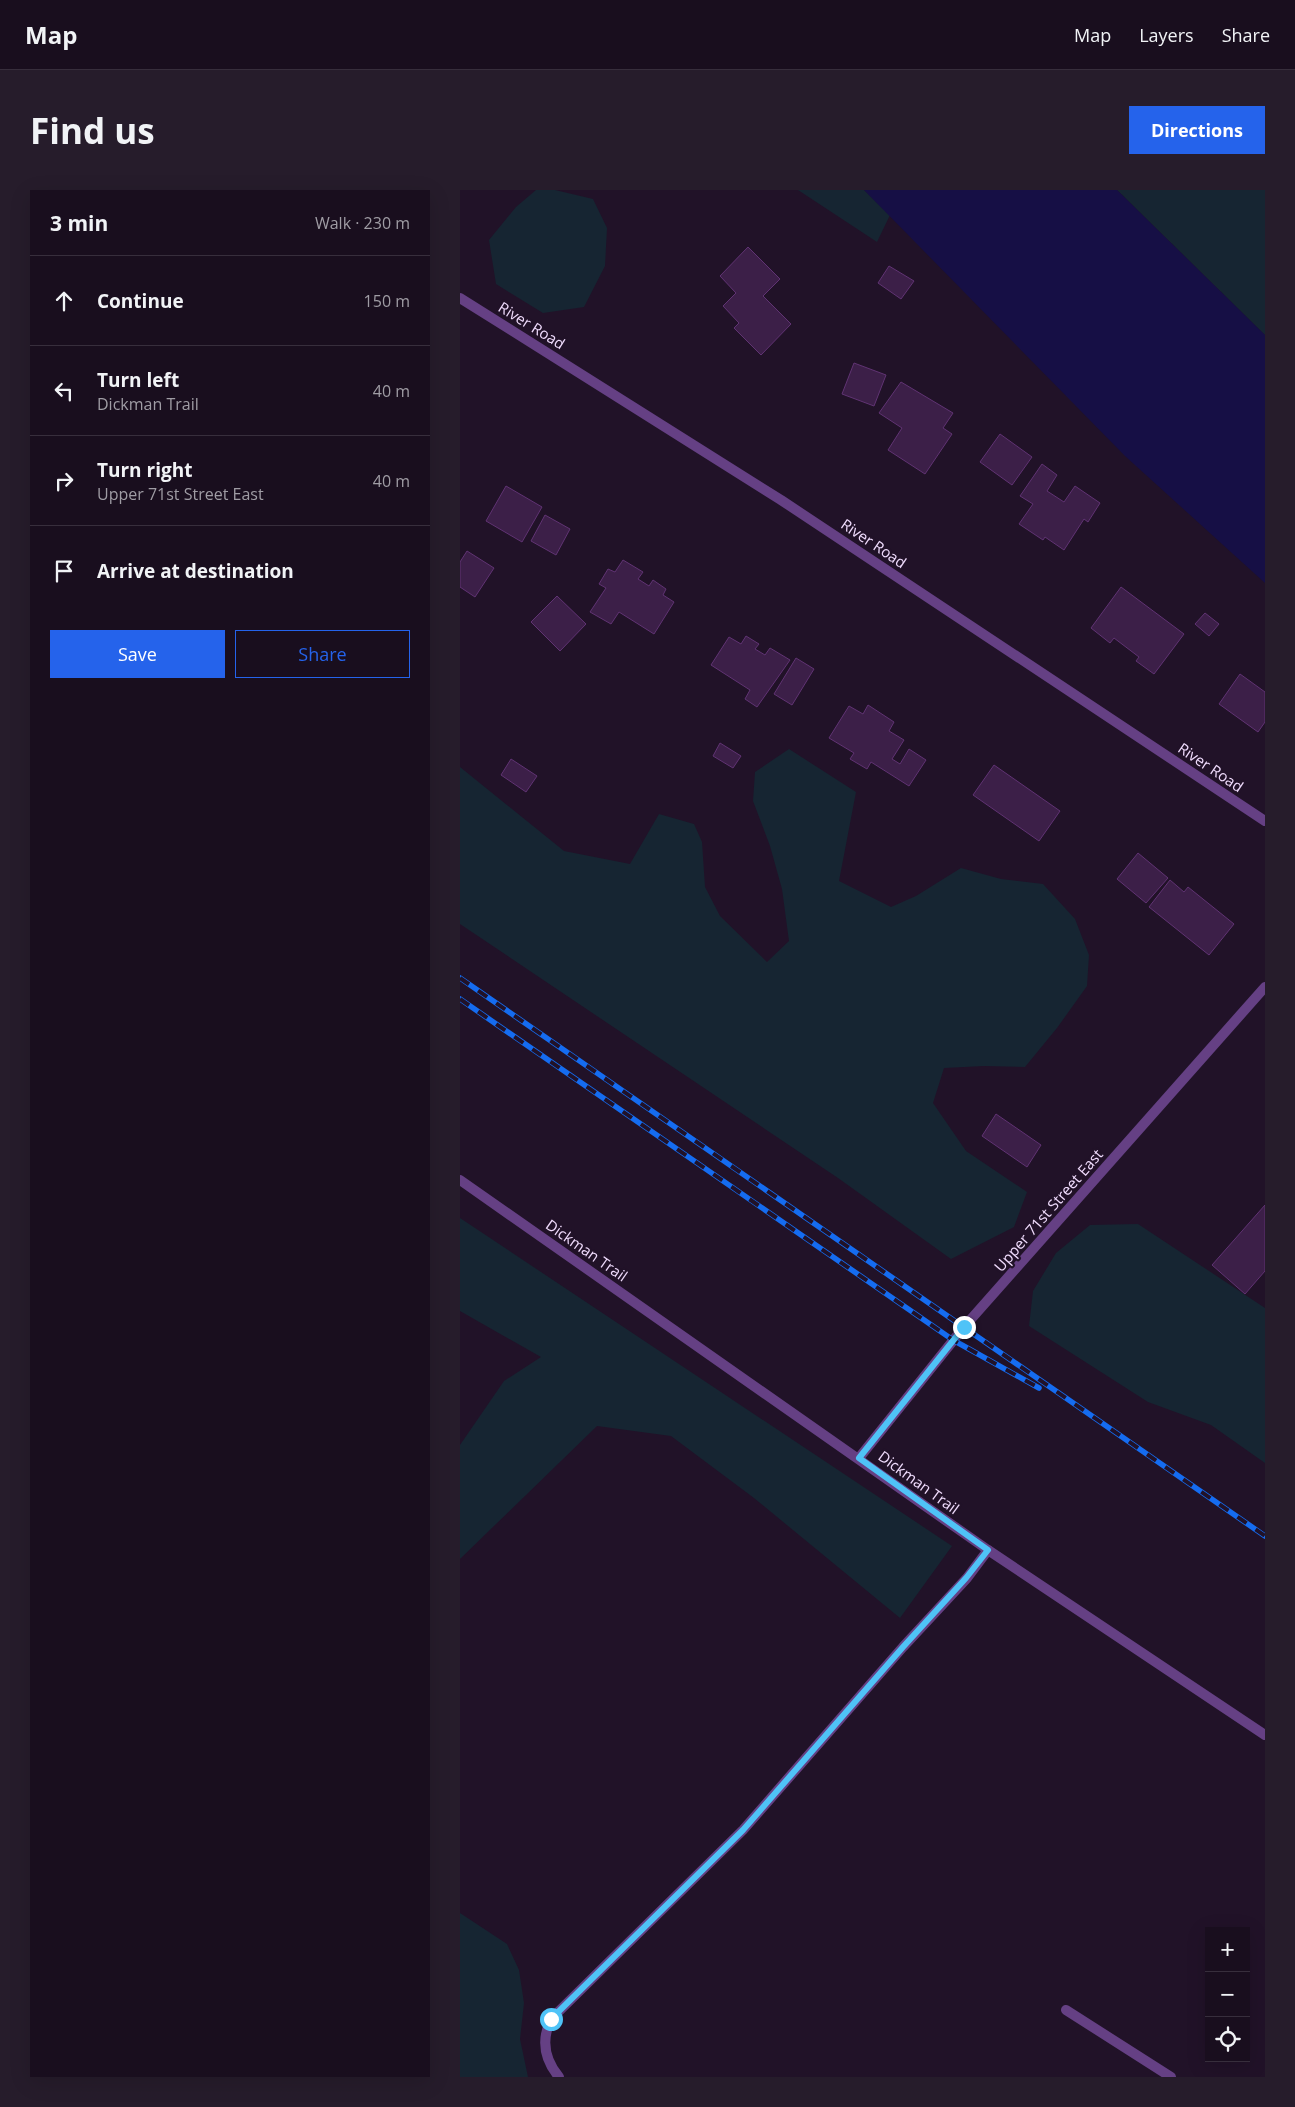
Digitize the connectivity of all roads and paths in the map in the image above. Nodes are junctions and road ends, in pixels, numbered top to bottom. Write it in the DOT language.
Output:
graph roads {
  1 [pos="460,298"];
  2 [pos="1265,821"];
  3 [pos="1265,987"];
  4 [pos="460,1180"];
  5 [pos="859,1458"];
  6 [pos="988,1550"];
  7 [pos="1265,1736"];
  8 [pos="1066,2010"];
  9 [pos="559,2077"];
  10 [pos="1171,2077"];
  1 -- 2 [label="street, River Road"];
  3 -- 5 [label="street, Upper 71st Street East"];
  4 -- 5 [label="street, Dickman Trail"];
  5 -- 6 [label="street, Dickman Trail"];
  6 -- 7 [label="street, Dickman Trail"];
  6 -- 9 [label="street"];
  8 -- 10 [label="street"];
}
